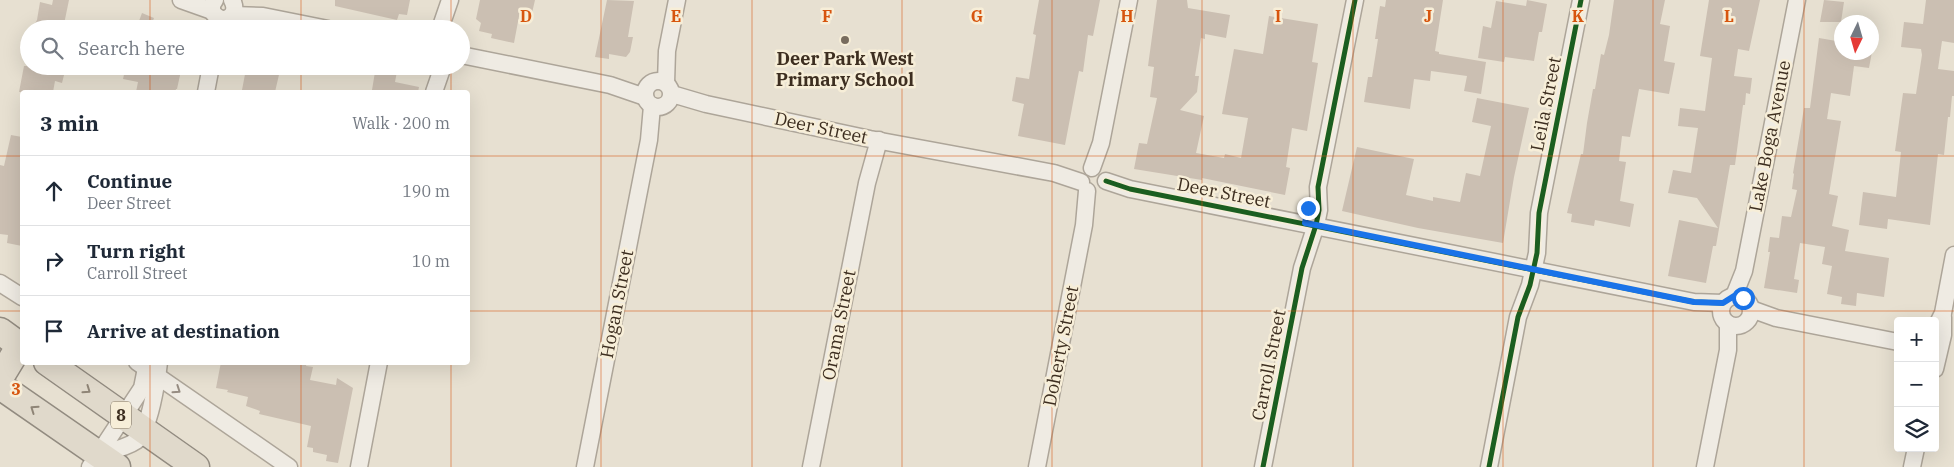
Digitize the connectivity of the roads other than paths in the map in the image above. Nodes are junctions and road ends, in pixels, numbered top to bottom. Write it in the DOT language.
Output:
graph roads {
  1 [pos="181,0"];
  2 [pos="196,0"];
  3 [pos="677,0"];
  4 [pos="1129,0"];
  5 [pos="1355,0"];
  6 [pos="1581,0"];
  7 [pos="1797,0"];
  8 [pos="450,3"];
  9 [pos="222,13"];
  10 [pos="282,20"];
  11 [pos="443,20"];
  12 [pos="449,20"];
  13 [pos="470,57"];
  14 [pos="209,75"];
  15 [pos="432,75"];
  16 [pos="439,75"];
  17 [pos="206,90"];
  18 [pos="432,90"];
  19 [pos="433,90"];
  20 [pos="658,95"];
  21 [pos="875,139"];
  22 [pos="1094,181"];
  23 [pos="1311,224"];
  24 [pos="1954,255"];
  25 [pos="1528,268"];
  26 [pos="0,283"];
  27 [pos="20,296"];
  28 [pos="1736,311"];
  29 [pos="1943,313"];
  30 [pos="1939,322"];
  31 [pos="14,341"];
  32 [pos="1894,341"];
  33 [pos="1943,350"];
  34 [pos="1938,362"];
  35 [pos="51,365"];
  36 [pos="378,365"];
  37 [pos="149,366"];
  38 [pos="0,378"];
  39 [pos="0,386"];
  40 [pos="133,423"];
  41 [pos="1915,452"];
  42 [pos="102,463"];
  43 [pos="196,467"];
  44 [pos="289,467"];
  45 [pos="359,467"];
  46 [pos="585,467"];
  47 [pos="811,467"];
  48 [pos="1037,467"];
  49 [pos="1263,467"];
  50 [pos="1489,467"];
  51 [pos="1705,467"];
  52 [pos="1912,467"];
  1 -- 9 [label="street"];
  2 -- 9 [label="street"];
  3 -- 20 [label="street, Hogan Street"];
  4 -- 22 [label="street, Doherty Street"];
  5 -- 23 [label="street, Carroll Street"];
  6 -- 25 [label="street, Leila Street"];
  7 -- 28 [label="street, Lake Boga Avenue"];
  8 -- 11 [label="street"];
  8 -- 12 [label="street"];
  9 -- 10 [label="street"];
  13 -- 20 [label="street, Deer Street"];
  14 -- 17 [label="street"];
  15 -- 18 [label="street"];
  16 -- 19 [label="street"];
  20 -- 21 [label="street, Deer Street"];
  20 -- 46 [label="street, Hogan Street"];
  21 -- 22 [label="street, Deer Street"];
  21 -- 47 [label="street, Orama Street"];
  22 -- 23 [label="street, Deer Street"];
  22 -- 48 [label="street, Doherty Street"];
  23 -- 25 [label="street, Deer Street"];
  23 -- 49 [label="street, Carroll Street"];
  24 -- 29 [label="street"];
  25 -- 28 [label="street, Deer Street"];
  25 -- 50 [label="street, Leila Street"];
  26 -- 27 [label="street"];
  28 -- 32 [label="street, Deer Street"];
  28 -- 51 [label="street, Lake Boga Avenue"];
  29 -- 30 [label="street"];
  29 -- 33 [label="street"];
  31 -- 38 [label="highway"];
  33 -- 34 [label="street"];
  35 -- 40 [label="highway, 8, one-way"];
  36 -- 45 [label="street"];
  37 -- 40 [label="street"];
  37 -- 40 [label="street"];
  37 -- 44 [label="street, one-way"];
  42 -- 39 [label="highway, one-way"];
  40 -- 42 [label="street"];
  40 -- 42 [label="street"];
  40 -- 43 [label="highway, 8"];
  41 -- 52 [label="street"];
}
